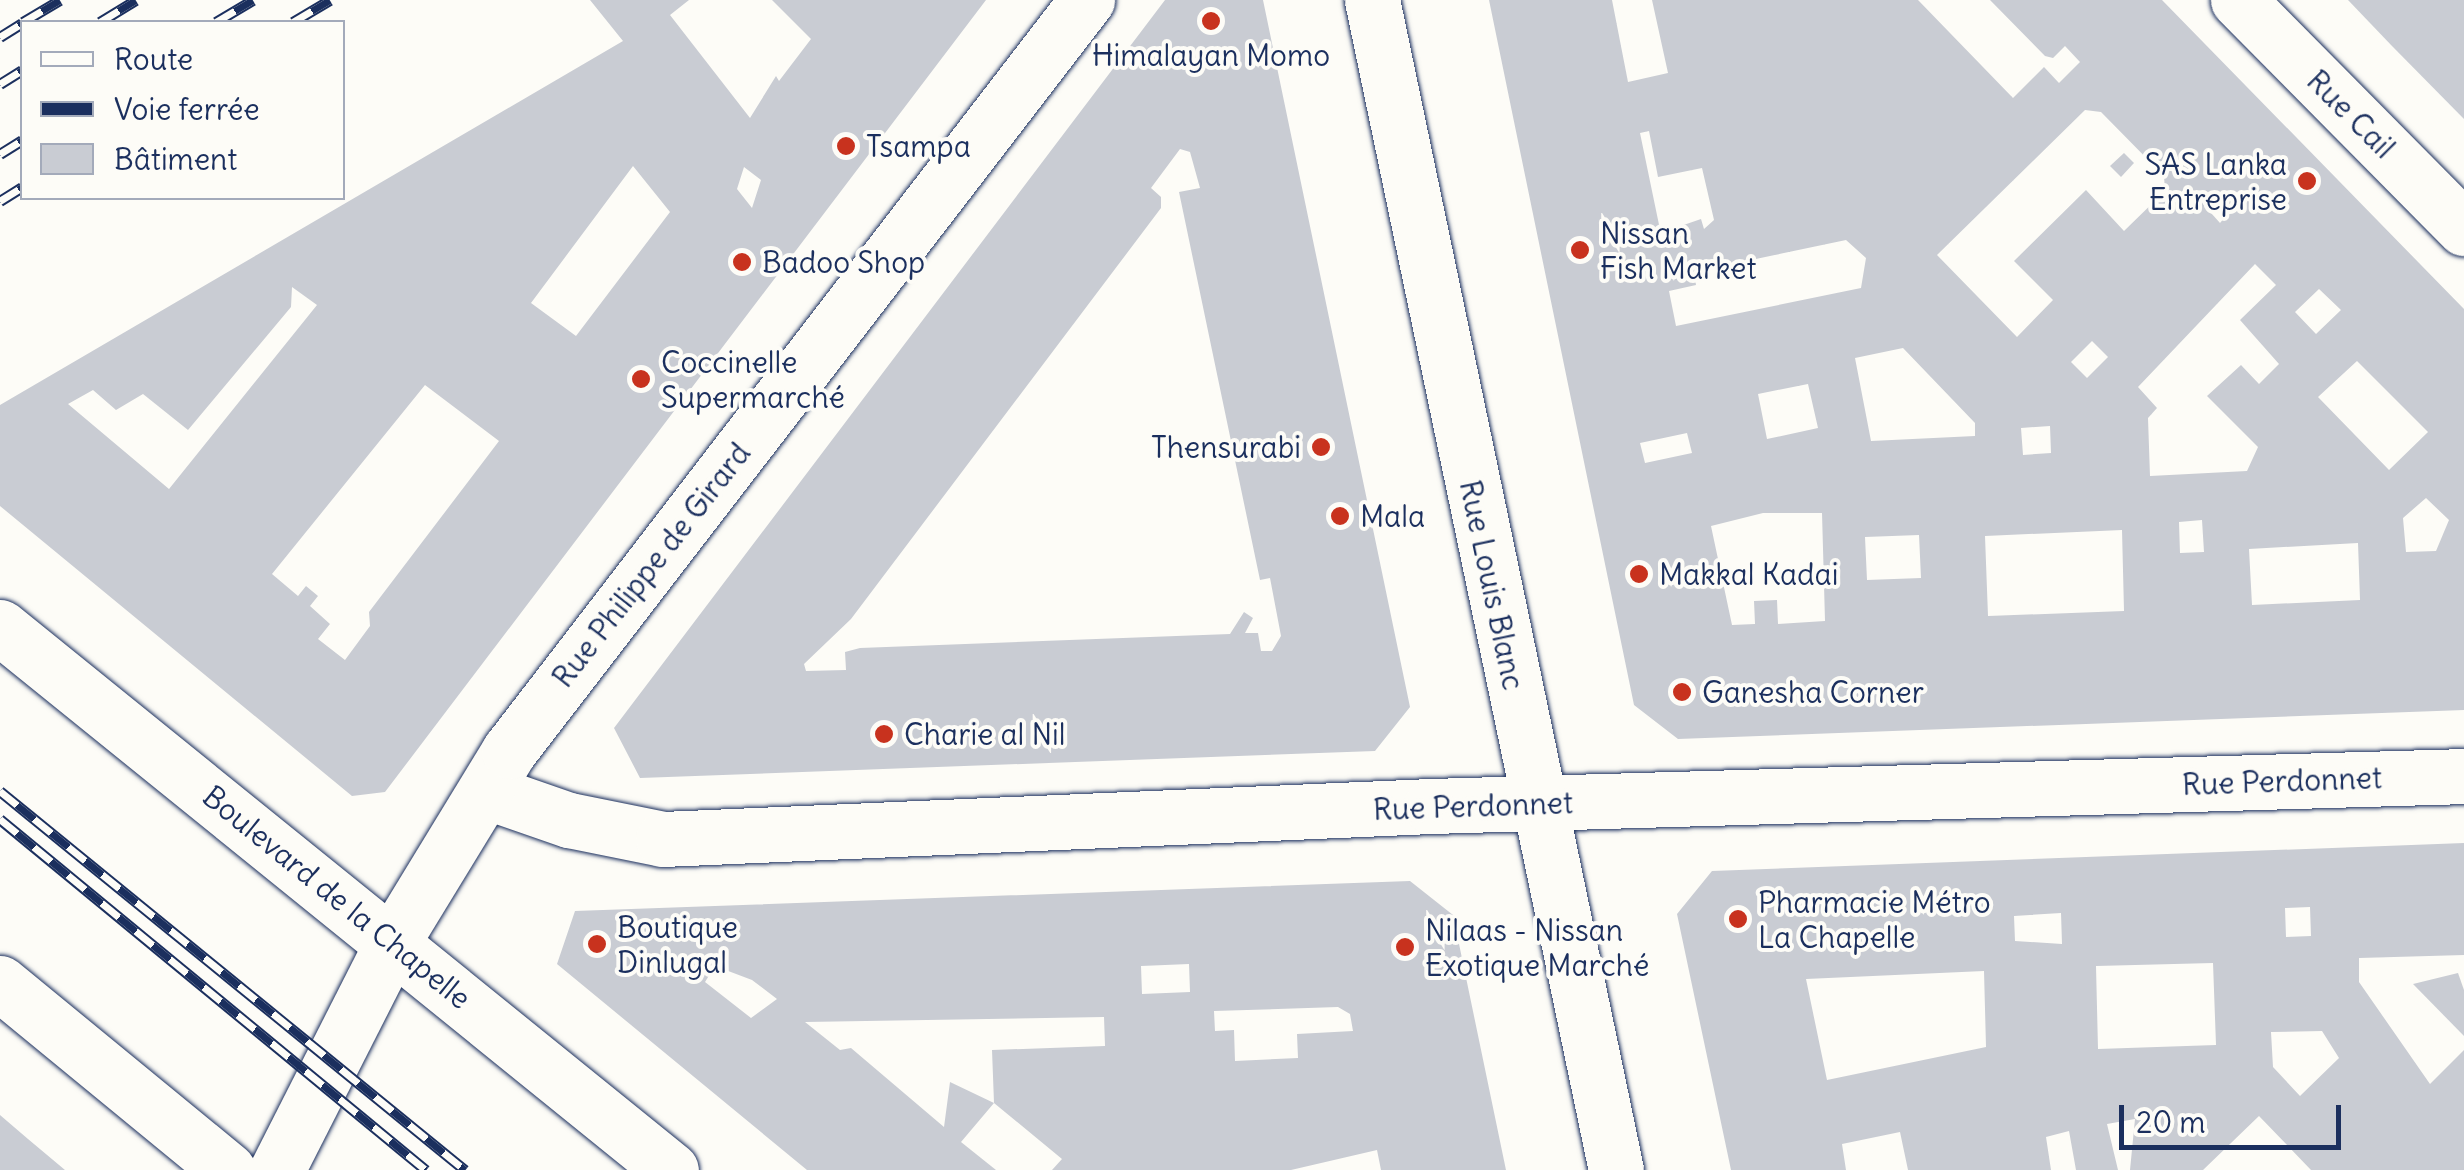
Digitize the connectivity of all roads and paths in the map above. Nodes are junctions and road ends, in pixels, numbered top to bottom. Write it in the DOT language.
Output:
graph roads {
  1 [pos="1088,0"];
  2 [pos="1372,0"];
  3 [pos="2238,0"];
  4 [pos="2464,228"];
  5 [pos="0,627"];
  6 [pos="2464,776"];
  7 [pos="488,792"];
  8 [pos="1539,804"];
  9 [pos="392,941"];
  10 [pos="0,983"];
  11 [pos="228,1170"];
  12 [pos="277,1170"];
  13 [pos="671,1170"];
  14 [pos="1616,1170"];
  1 -- 7 [label="street, Rue Philippe de Girard"];
  2 -- 8 [label="street, Rue Louis Blanc"];
  3 -- 4 [label="street, Rue Cail"];
  5 -- 9 [label="street, Boulevard de la Chapelle"];
  6 -- 8 [label="street, Rue Perdonnet"];
  7 -- 8 [label="street, Rue Perdonnet"];
  7 -- 9 [label="street, Rue Philippe de Girard"];
  8 -- 14 [label="street, Rue Louis Blanc"];
  9 -- 12 [label="street, Rue Philippe de Girard"];
  9 -- 13 [label="street, Boulevard de la Chapelle"];
  10 -- 11 [label="street"];
}
